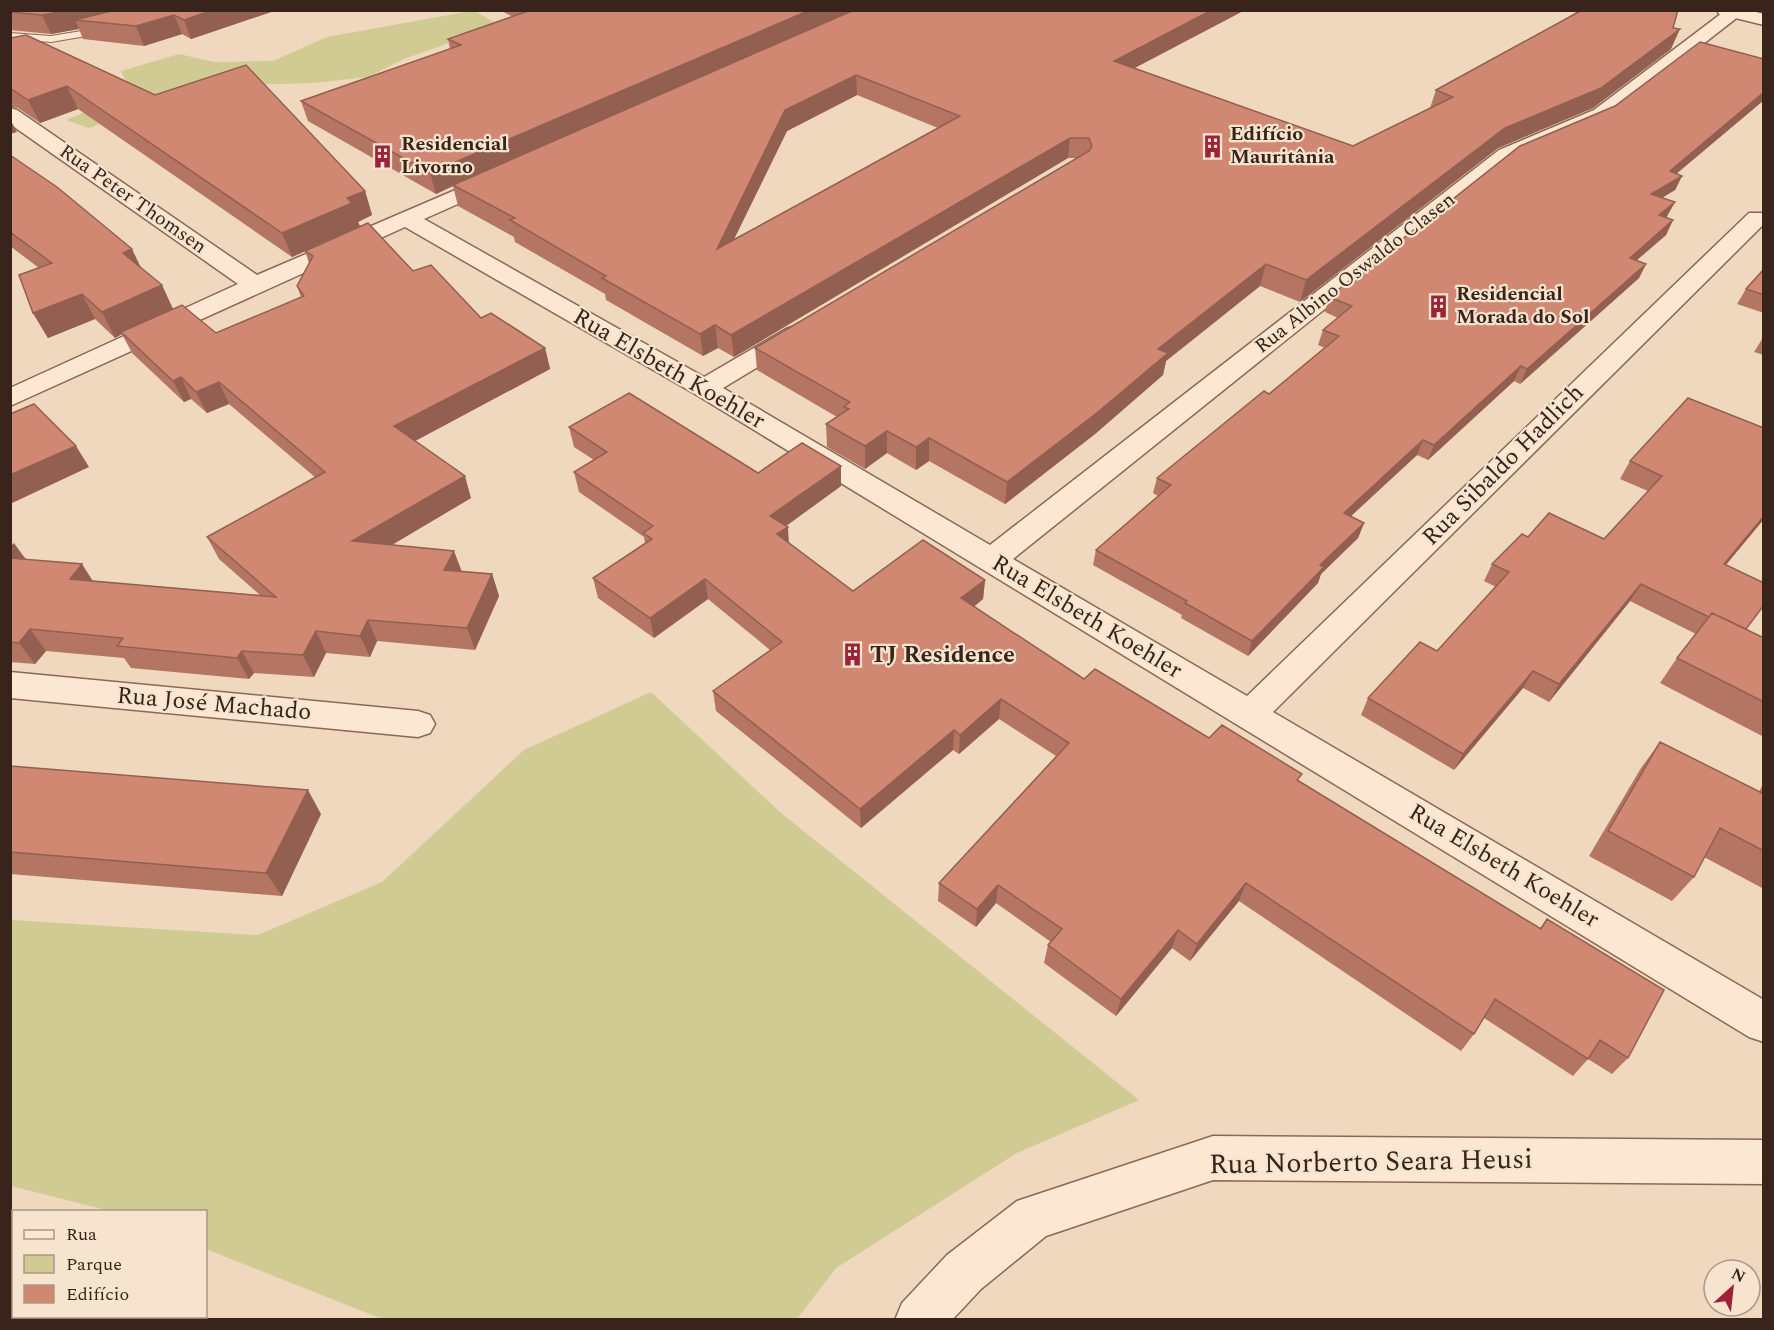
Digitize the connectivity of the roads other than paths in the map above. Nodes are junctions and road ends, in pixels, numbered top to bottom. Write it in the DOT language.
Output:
graph roads {
  1 [pos="1730,12"];
  2 [pos="1764,20"];
  3 [pos="120,27"];
  4 [pos="10,36"];
  5 [pos="10,114"];
  6 [pos="516,170"];
  7 [pos="406,218"];
  8 [pos="1757,218"];
  9 [pos="255,285"];
  10 [pos="815,322"];
  11 [pos="704,388"];
  12 [pos="10,398"];
  13 [pos="993,560"];
  14 [pos="10,685"];
  15 [pos="1250,714"];
  16 [pos="418,724"];
  17 [pos="1764,1023"];
  18 [pos="1764,1162"];
  19 [pos="919,1320"];
  1 -- 2 [label="street"];
  1 -- 13 [label="street, Rua Albino Oswaldo Clasen"];
  3 -- 4 [label="lane"];
  5 -- 9 [label="street, Rua Peter Thomsen"];
  6 -- 7 [label="street"];
  7 -- 9 [label="street"];
  7 -- 11 [label="street, Rua Elsbeth Koehler"];
  8 -- 15 [label="street, Rua Sibaldo Hadlich"];
  9 -- 12 [label="street"];
  10 -- 11 [label="street"];
  11 -- 13 [label="street, Rua Elsbeth Koehler"];
  13 -- 15 [label="street, Rua Elsbeth Koehler"];
  14 -- 16 [label="street, Rua José Machado"];
  15 -- 17 [label="street, Rua Elsbeth Koehler"];
  18 -- 19 [label="street, Rua Norberto Seara Heusi"];
}
